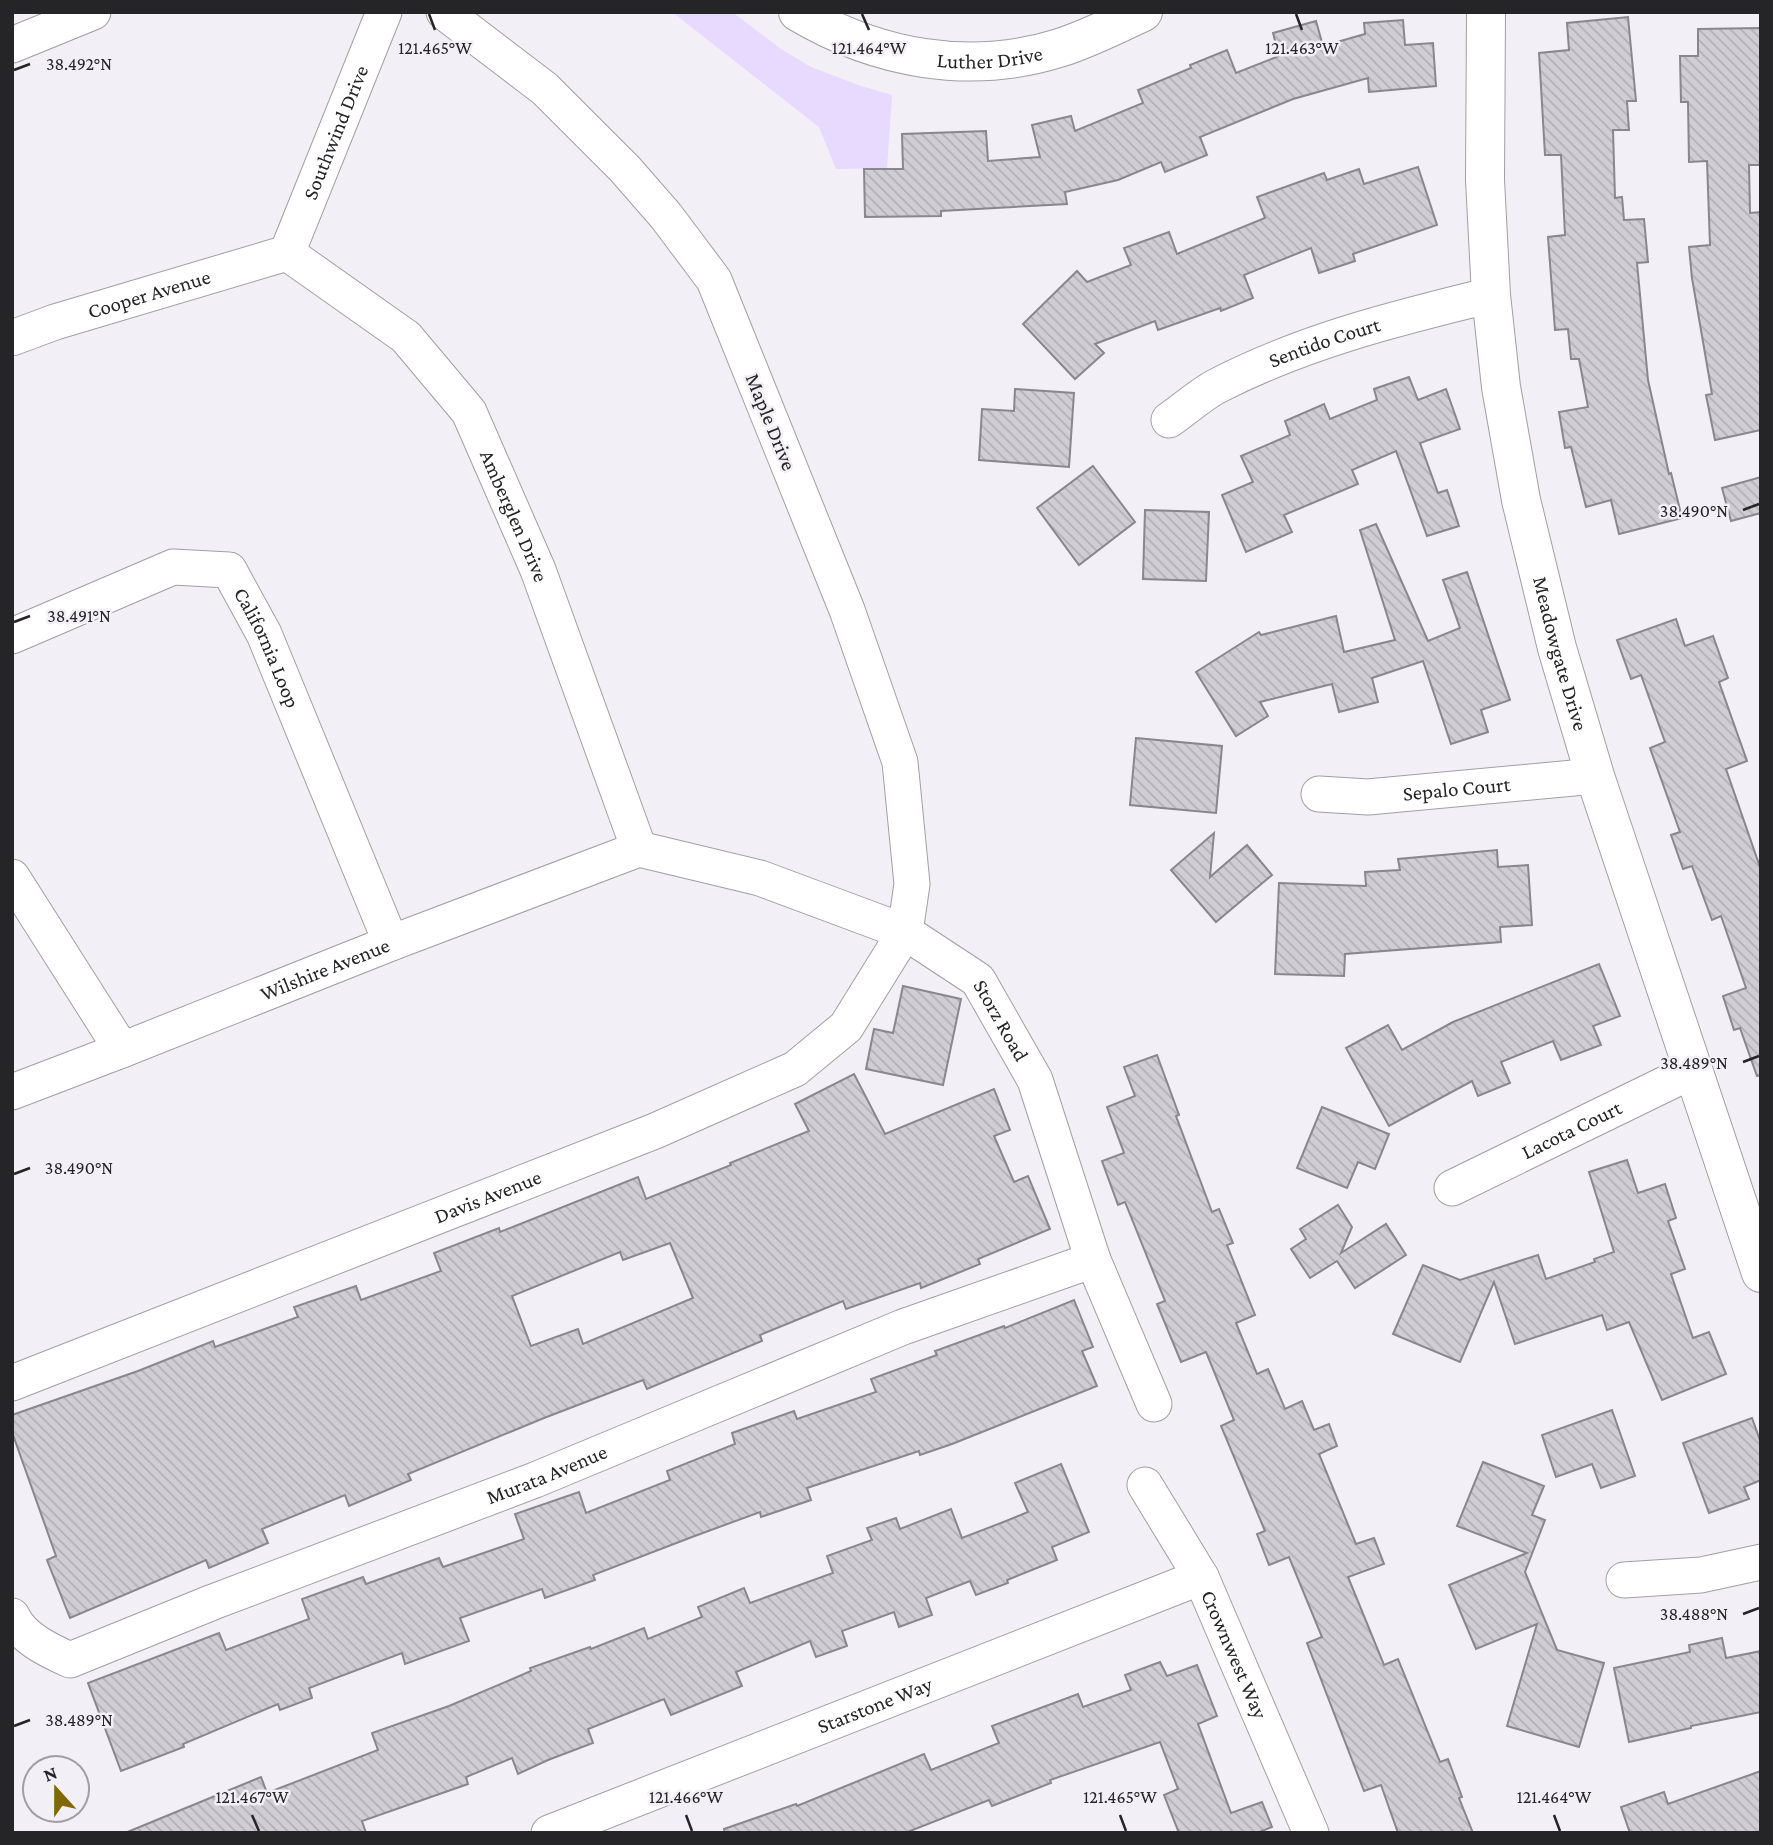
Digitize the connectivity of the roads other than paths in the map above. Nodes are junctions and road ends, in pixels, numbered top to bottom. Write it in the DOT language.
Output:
graph roads {
  1 [pos="93,12"];
  2 [pos="384,12"];
  3 [pos="444,12"];
  4 [pos="798,12"];
  5 [pos="1143,12"];
  6 [pos="1486,12"];
  7 [pos="12,45"];
  8 [pos="287,253"];
  9 [pos="1491,295"];
  10 [pos="12,338"];
  11 [pos="1169,420"];
  12 [pos="12,636"];
  13 [pos="1595,776"];
  14 [pos="1319,794"];
  15 [pos="639,849"];
  16 [pos="12,877"];
  17 [pos="905,932"];
  18 [pos="391,943"];
  19 [pos="122,1051"];
  20 [pos="1692,1071"];
  21 [pos="12,1092"];
  22 [pos="1452,1188"];
  23 [pos="1093,1260"];
  24 [pos="1761,1273"];
  25 [pos="12,1384"];
  26 [pos="1154,1404"];
  27 [pos="1145,1485"];
  28 [pos="1761,1562"];
  29 [pos="1201,1577"];
  30 [pos="1624,1580"];
  31 [pos="12,1615"];
  32 [pos="549,1833"];
  33 [pos="1311,1833"];
  1 -- 7 [label="street"];
  2 -- 8 [label="street, Southwind Drive"];
  3 -- 17 [label="street, Maple Drive"];
  4 -- 5 [label="street, Luther Drive"];
  6 -- 9 [label="street, Meadowgate Drive"];
  8 -- 10 [label="street, Cooper Avenue"];
  8 -- 15 [label="street, Amberglen Drive"];
  9 -- 11 [label="street, Sentido Court"];
  9 -- 13 [label="street, Meadowgate Drive"];
  12 -- 18 [label="street, California Loop"];
  13 -- 14 [label="street, Sepalo Court"];
  13 -- 20 [label="street, Meadowgate Drive"];
  15 -- 17 [label="street, Storz Road"];
  15 -- 18 [label="street, Wilshire Avenue"];
  16 -- 19 [label="street"];
  17 -- 23 [label="street, Storz Road"];
  17 -- 25 [label="street, Davis Avenue"];
  18 -- 19 [label="street, Wilshire Avenue"];
  19 -- 21 [label="street, Wilshire Avenue"];
  20 -- 22 [label="street, Lacota Court"];
  20 -- 24 [label="street, Meadowgate Drive"];
  23 -- 26 [label="street, Storz Road"];
  23 -- 31 [label="street, Murata Avenue"];
  27 -- 29 [label="street, Crownwest Way"];
  28 -- 30 [label="street"];
  29 -- 32 [label="street, Starstone Way"];
  29 -- 33 [label="street, Crownwest Way"];
}
